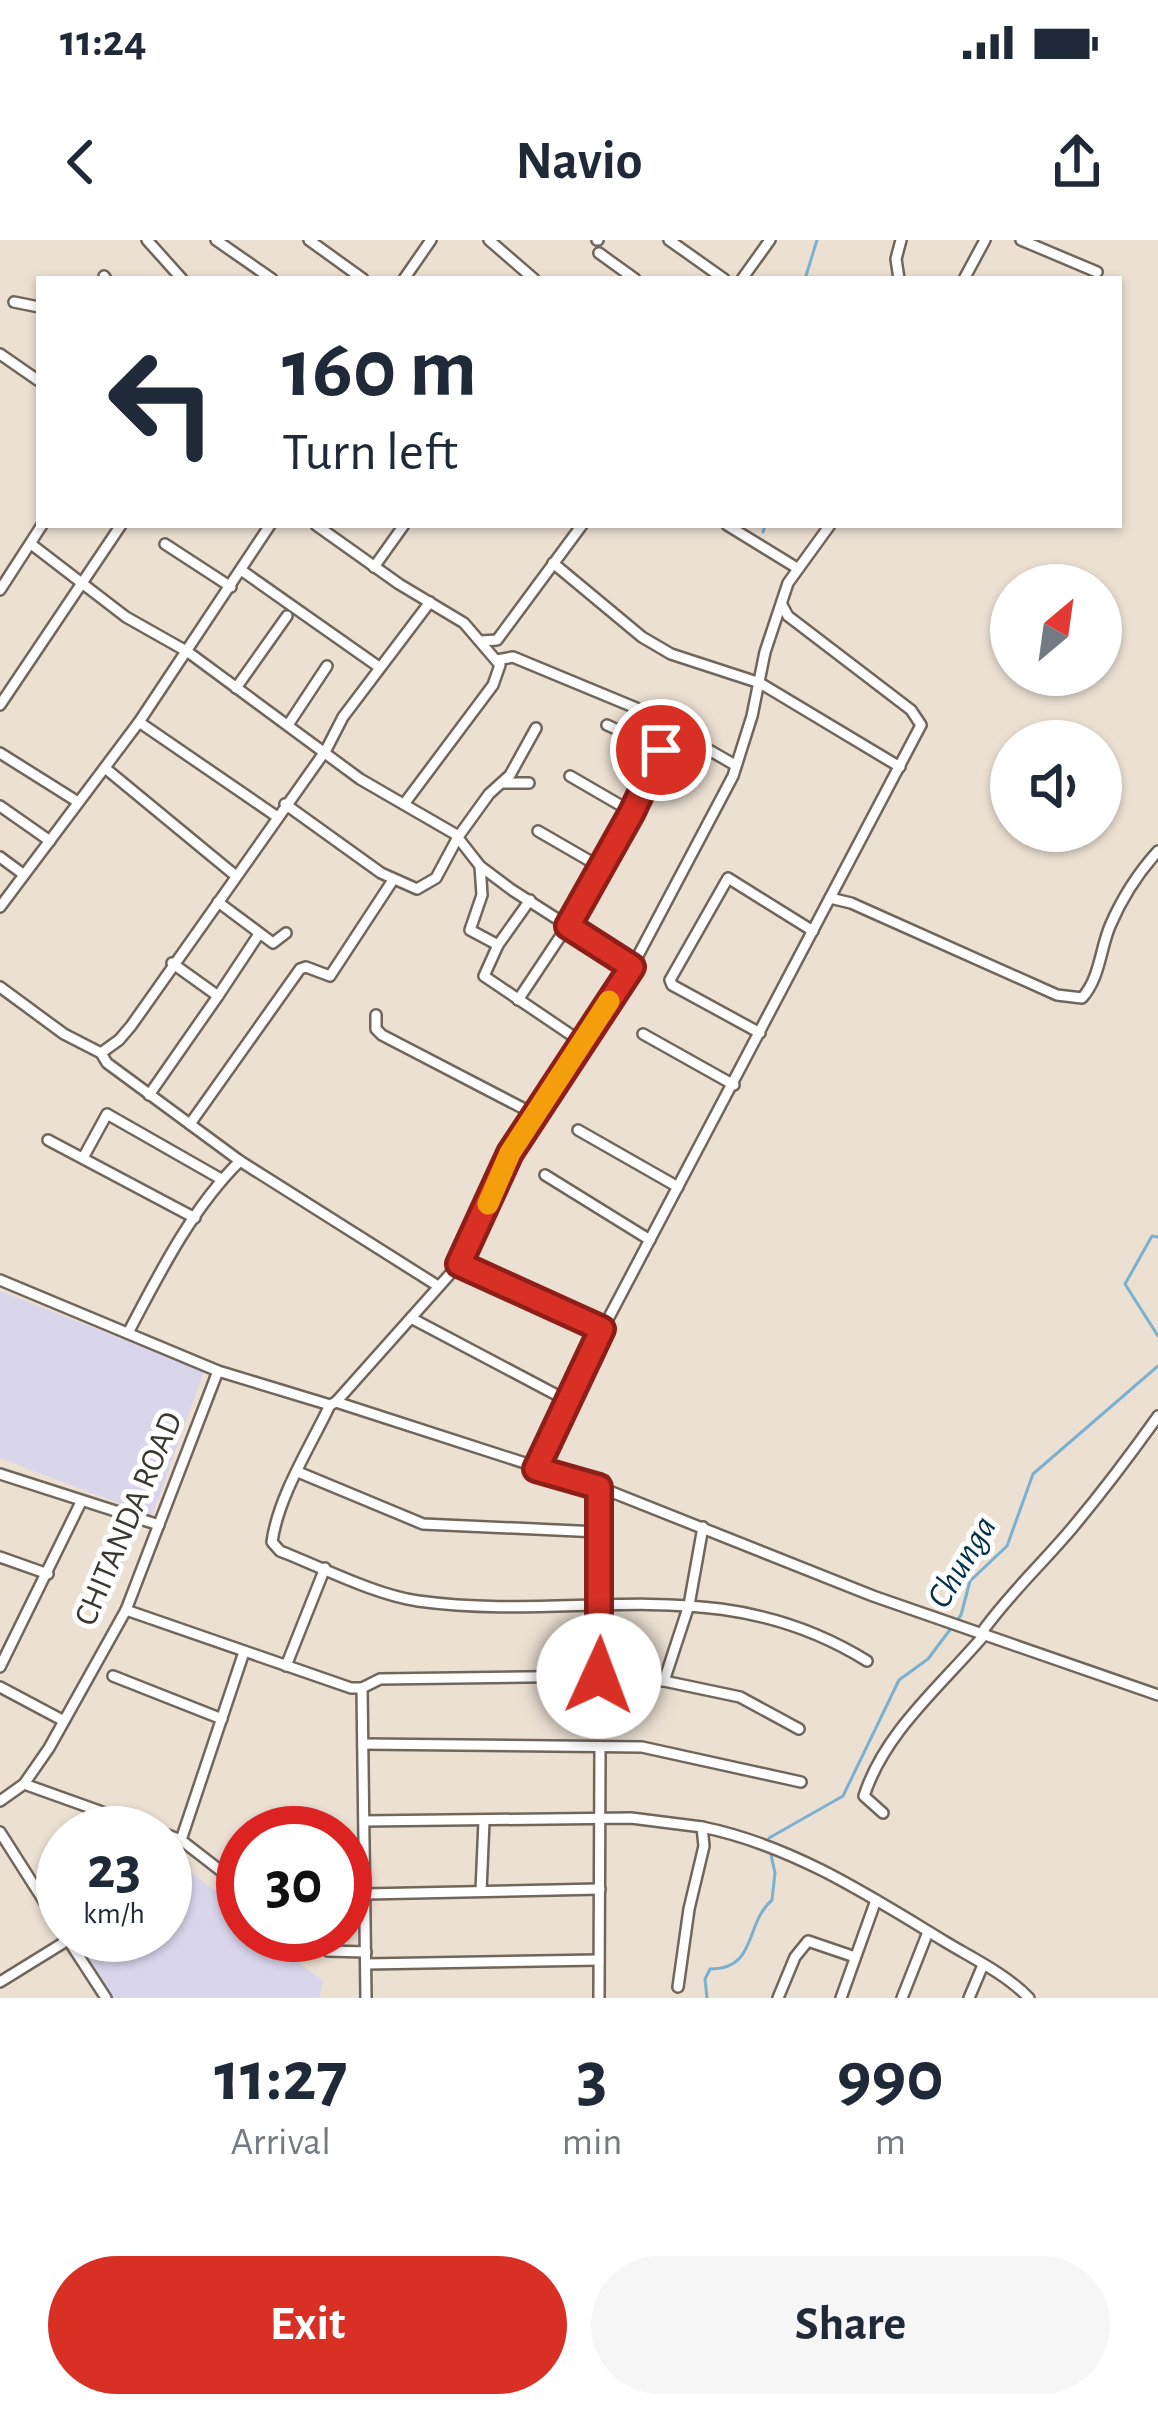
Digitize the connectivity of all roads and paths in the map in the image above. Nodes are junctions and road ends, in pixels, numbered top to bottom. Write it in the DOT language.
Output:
graph roads {
  1 [pos="216,240"];
  2 [pos="309,240"];
  3 [pos="490,240"];
  4 [pos="669,240"];
  5 [pos="770,240"];
  6 [pos="986,240"];
  7 [pos="1022,240"];
  8 [pos="147,241"];
  9 [pos="426,242"];
  10 [pos="899,242"];
  11 [pos="599,253"];
  12 [pos="1097,272"];
  13 [pos="179,276"];
  14 [pos="268,276"];
  15 [pos="359,276"];
  16 [pos="406,276"];
  17 [pos="531,276"];
  18 [pos="631,276"];
  19 [pos="720,276"];
  20 [pos="744,276"];
  21 [pos="899,276"];
  22 [pos="966,276"];
  23 [pos="14,302"];
  24 [pos="36,307"];
  25 [pos="0,354"];
  26 [pos="36,379"];
  27 [pos="40,528"];
  28 [pos="119,528"];
  29 [pos="263,528"];
  30 [pos="320,528"];
  31 [pos="402,528"];
  32 [pos="580,528"];
  33 [pos="733,528"];
  34 [pos="828,528"];
  35 [pos="31,544"];
  36 [pos="165,544"];
  37 [pos="553,563"];
  38 [pos="374,567"];
  39 [pos="797,568"];
  40 [pos="241,570"];
  41 [pos="86,583"];
  42 [pos="231,587"];
  43 [pos="0,590"];
  44 [pos="430,602"];
  45 [pos="782,605"];
  46 [pos="287,616"];
  47 [pos="481,641"];
  48 [pos="188,652"];
  49 [pos="497,660"];
  50 [pos="327,666"];
  51 [pos="380,667"];
  52 [pos="760,682"];
  53 [pos="236,688"];
  54 [pos="0,705"];
  55 [pos="140,722"];
  56 [pos="288,725"];
  57 [pos="607,725"];
  58 [pos="536,728"];
  59 [pos="672,728"];
  60 [pos="326,750"];
  61 [pos="661,750"];
  62 [pos="0,753"];
  63 [pos="735,765"];
  64 [pos="899,767"];
  65 [pos="106,768"];
  66 [pos="570,776"];
  67 [pos="504,783"];
  68 [pos="529,783"];
  69 [pos="78,802"];
  70 [pos="285,804"];
  71 [pos="404,804"];
  72 [pos="0,806"];
  73 [pos="632,812"];
  74 [pos="276,816"];
  75 [pos="538,831"];
  76 [pos="458,837"];
  77 [pos="50,841"];
  78 [pos="1158,851"];
  79 [pos="0,857"];
  80 [pos="480,866"];
  81 [pos="602,868"];
  82 [pos="22,874"];
  83 [pos="236,876"];
  84 [pos="393,880"];
  85 [pos="830,898"];
  86 [pos="530,900"];
  87 [pos="218,902"];
  88 [pos="0,907"];
  89 [pos="568,926"];
  90 [pos="813,931"];
  91 [pos="286,933"];
  92 [pos="259,934"];
  93 [pos="498,946"];
  94 [pos="172,963"];
  95 [pos="632,967"];
  96 [pos="0,987"];
  97 [pos="218,996"];
  98 [pos="518,1000"];
  99 [pos="376,1015"];
  100 [pos="760,1033"];
  101 [pos="643,1034"];
  102 [pos="583,1042"];
  103 [pos="101,1053"];
  104 [pos="734,1085"];
  105 [pos="149,1095"];
  106 [pos="536,1114"];
  107 [pos="190,1124"];
  108 [pos="578,1130"];
  109 [pos="48,1140"];
  110 [pos="83,1158"];
  111 [pos="240,1161"];
  112 [pos="545,1175"];
  113 [pos="221,1179"];
  114 [pos="678,1186"];
  115 [pos="195,1218"];
  116 [pos="650,1240"];
  117 [pos="459,1264"];
  118 [pos="0,1280"];
  119 [pos="438,1286"];
  120 [pos="411,1318"];
  121 [pos="602,1329"];
  122 [pos="128,1333"];
  123 [pos="218,1371"];
  124 [pos="568,1401"];
  125 [pos="333,1404"];
  126 [pos="1158,1416"];
  127 [pos="536,1469"];
  128 [pos="298,1472"];
  129 [pos="0,1474"];
  130 [pos="599,1487"];
  131 [pos="81,1502"];
  132 [pos="160,1525"];
  133 [pos="703,1528"];
  134 [pos="599,1532"];
  135 [pos="0,1557"];
  136 [pos="325,1568"];
  137 [pos="48,1574"];
  138 [pos="601,1604"];
  139 [pos="689,1605"];
  140 [pos="126,1610"];
  141 [pos="0,1631"];
  142 [pos="984,1633"];
  143 [pos="15,1640"];
  144 [pos="244,1652"];
  145 [pos="866,1661"];
  146 [pos="286,1666"];
  147 [pos="0,1667"];
  148 [pos="113,1676"];
  149 [pos="599,1676"];
  150 [pos="664,1681"];
  151 [pos="0,1687"];
  152 [pos="362,1688"];
  153 [pos="1158,1695"];
  154 [pos="222,1719"];
  155 [pos="64,1720"];
  156 [pos="800,1729"];
  157 [pos="363,1744"];
  158 [pos="600,1749"];
  159 [pos="801,1782"];
  160 [pos="24,1784"];
  161 [pos="0,1801"];
  162 [pos="85,1806"];
  163 [pos="364,1806"];
  164 [pos="192,1808"];
  165 [pos="883,1814"];
  166 [pos="372,1821"];
  167 [pos="484,1821"];
  168 [pos="600,1821"];
  169 [pos="702,1827"];
  170 [pos="0,1832"];
  171 [pos="192,1849"];
  172 [pos="216,1867"];
  173 [pos="36,1888"];
  174 [pos="600,1889"];
  175 [pos="481,1891"];
  176 [pos="372,1894"];
  177 [pos="876,1900"];
  178 [pos="928,1932"];
  179 [pos="36,1956"];
  180 [pos="372,1958"];
  181 [pos="855,1958"];
  182 [pos="599,1960"];
  183 [pos="83,1962"];
  184 [pos="366,1962"];
  185 [pos="983,1965"];
  186 [pos="0,1981"];
  187 [pos="678,1987"];
  188 [pos="106,1998"];
  189 [pos="366,1998"];
  190 [pos="599,1998"];
  191 [pos="778,1998"];
  192 [pos="841,1998"];
  193 [pos="902,1998"];
  194 [pos="969,1998"];
  195 [pos="1029,1998"];
  1 -- 14 [label="street"];
  2 -- 15 [label="street"];
  3 -- 17 [label="street"];
  4 -- 19 [label="street"];
  5 -- 20 [label="street"];
  6 -- 22 [label="street"];
  7 -- 12 [label="street"];
  8 -- 13 [label="street"];
  9 -- 16 [label="street"];
  10 -- 21 [label="street"];
  11 -- 18 [label="street"];
  23 -- 24 [label="street"];
  25 -- 26 [label="street"];
  27 -- 35 [label="street"];
  28 -- 41 [label="street"];
  29 -- 40 [label="street"];
  30 -- 38 [label="street"];
  31 -- 38 [label="street"];
  32 -- 37 [label="street"];
  33 -- 39 [label="street"];
  34 -- 39 [label="street"];
  35 -- 41 [label="street"];
  35 -- 43 [label="street"];
  36 -- 42 [label="street"];
  37 -- 47 [label="street"];
  37 -- 52 [label="street"];
  38 -- 44 [label="street"];
  39 -- 45 [label="street"];
  40 -- 42 [label="street"];
  40 -- 51 [label="street"];
  41 -- 48 [label="street"];
  41 -- 54 [label="street"];
  42 -- 48 [label="street"];
  44 -- 47 [label="street"];
  44 -- 51 [label="street"];
  45 -- 52 [label="street"];
  45 -- 64 [label="street"];
  46 -- 53 [label="street"];
  47 -- 49 [label="street"];
  48 -- 53 [label="street"];
  48 -- 55 [label="street"];
  49 -- 59 [label="street"];
  49 -- 71 [label="street"];
  50 -- 56 [label="street"];
  51 -- 60 [label="street"];
  52 -- 63 [label="street"];
  52 -- 64 [label="street"];
  53 -- 56 [label="street"];
  55 -- 65 [label="street"];
  55 -- 74 [label="street"];
  56 -- 60 [label="street"];
  57 -- 61 [label="street"];
  58 -- 67 [label="street"];
  59 -- 61 [label="street"];
  59 -- 63 [label="street"];
  60 -- 70 [label="street"];
  60 -- 71 [label="street"];
  61 -- 73 [label="street"];
  62 -- 69 [label="street"];
  63 -- 95 [label="street"];
  64 -- 85 [label="street"];
  65 -- 69 [label="street"];
  65 -- 83 [label="street"];
  66 -- 73 [label="street"];
  67 -- 68 [label="street"];
  67 -- 76 [label="street"];
  69 -- 77 [label="street"];
  70 -- 74 [label="street"];
  70 -- 84 [label="street"];
  71 -- 76 [label="street"];
  72 -- 77 [label="street"];
  73 -- 81 [label="street"];
  74 -- 83 [label="street"];
  75 -- 81 [label="street"];
  76 -- 80 [label="street"];
  76 -- 84 [label="street"];
  77 -- 82 [label="street"];
  78 -- 85 [label="street"];
  79 -- 82 [label="street"];
  80 -- 86 [label="street"];
  80 -- 93 [label="street"];
  81 -- 89 [label="street"];
  82 -- 88 [label="street"];
  83 -- 87 [label="street"];
  84 -- 107 [label="street"];
  85 -- 90 [label="street"];
  86 -- 89 [label="street"];
  86 -- 93 [label="street"];
  87 -- 92 [label="street"];
  87 -- 94 [label="street"];
  89 -- 95 [label="street"];
  89 -- 98 [label="street"];
  90 -- 100 [label="street"];
  90 -- 100 [label="street"];
  91 -- 92 [label="street"];
  92 -- 97 [label="street"];
  93 -- 98 [label="street"];
  94 -- 97 [label="street"];
  94 -- 103 [label="street"];
  95 -- 102 [label="street"];
  96 -- 103 [label="street"];
  97 -- 105 [label="street"];
  98 -- 102 [label="street"];
  99 -- 106 [label="street"];
  100 -- 104 [label="street"];
  101 -- 104 [label="street"];
  102 -- 106 [label="street"];
  103 -- 105 [label="street"];
  104 -- 114 [label="street"];
  105 -- 107 [label="street"];
  106 -- 117 [label="street"];
  107 -- 111 [label="street"];
  108 -- 114 [label="street"];
  109 -- 110 [label="street"];
  110 -- 113 [label="street"];
  110 -- 115 [label="street"];
  111 -- 113 [label="street"];
  111 -- 119 [label="street"];
  112 -- 116 [label="street"];
  113 -- 115 [label="street"];
  114 -- 116 [label="street"];
  115 -- 122 [label="street"];
  116 -- 121 [label="street"];
  117 -- 119 [label="street"];
  117 -- 121 [label="street"];
  118 -- 122 [label="street"];
  119 -- 120 [label="street"];
  120 -- 124 [label="street"];
  120 -- 125 [label="street"];
  121 -- 124 [label="street"];
  122 -- 123 [label="street"];
  123 -- 125 [label="street"];
  123 -- 132 [label="street, CHITANDA ROAD"];
  124 -- 127 [label="street"];
  125 -- 127 [label="street"];
  125 -- 128 [label="street"];
  126 -- 142 [label="street"];
  127 -- 130 [label="street"];
  128 -- 134 [label="street"];
  128 -- 136 [label="street"];
  129 -- 131 [label="street"];
  130 -- 133 [label="street"];
  130 -- 134 [label="street"];
  131 -- 132 [label="street"];
  131 -- 137 [label="street"];
  132 -- 140 [label="street, CHITANDA ROAD"];
  133 -- 139 [label="street"];
  133 -- 142 [label="street"];
  134 -- 138 [label="street"];
  135 -- 137 [label="street"];
  136 -- 138 [label="street"];
  136 -- 146 [label="street"];
  137 -- 143 [label="street"];
  138 -- 139 [label="street"];
  138 -- 149 [label="street"];
  139 -- 145 [label="street"];
  139 -- 150 [label="street"];
  140 -- 144 [label="street"];
  140 -- 155 [label="street, CHITANDA ROAD"];
  141 -- 143 [label="street"];
  142 -- 153 [label="street"];
  142 -- 165 [label="street"];
  143 -- 147 [label="street"];
  144 -- 146 [label="street"];
  144 -- 154 [label="street"];
  146 -- 152 [label="street"];
  148 -- 154 [label="street"];
  149 -- 150 [label="street"];
  149 -- 152 [label="street"];
  150 -- 156 [label="street"];
  151 -- 155 [label="street"];
  152 -- 157 [label="street"];
  154 -- 164 [label="street"];
  155 -- 160 [label="street, CHITANDA ROAD"];
  157 -- 158 [label="street"];
  157 -- 163 [label="street"];
  158 -- 159 [label="street"];
  158 -- 168 [label="street"];
  160 -- 161 [label="street, CHITANDA ROAD"];
  160 -- 162 [label="street"];
  166 -- 167 [label="street"];
  167 -- 168 [label="street"];
  167 -- 175 [label="street"];
  168 -- 169 [label="street"];
  168 -- 174 [label="street"];
  169 -- 177 [label="street"];
  169 -- 187 [label="street"];
  170 -- 173 [label="street"];
  171 -- 172 [label="street"];
  174 -- 175 [label="street"];
  174 -- 182 [label="street"];
  175 -- 176 [label="street"];
  177 -- 178 [label="street"];
  177 -- 181 [label="street"];
  178 -- 185 [label="street"];
  178 -- 193 [label="street"];
  179 -- 186 [label="street"];
  180 -- 182 [label="street"];
  181 -- 191 [label="street"];
  181 -- 192 [label="street"];
  182 -- 190 [label="street"];
  183 -- 188 [label="street"];
  184 -- 189 [label="street"];
  185 -- 194 [label="street"];
  185 -- 195 [label="street"];
}
